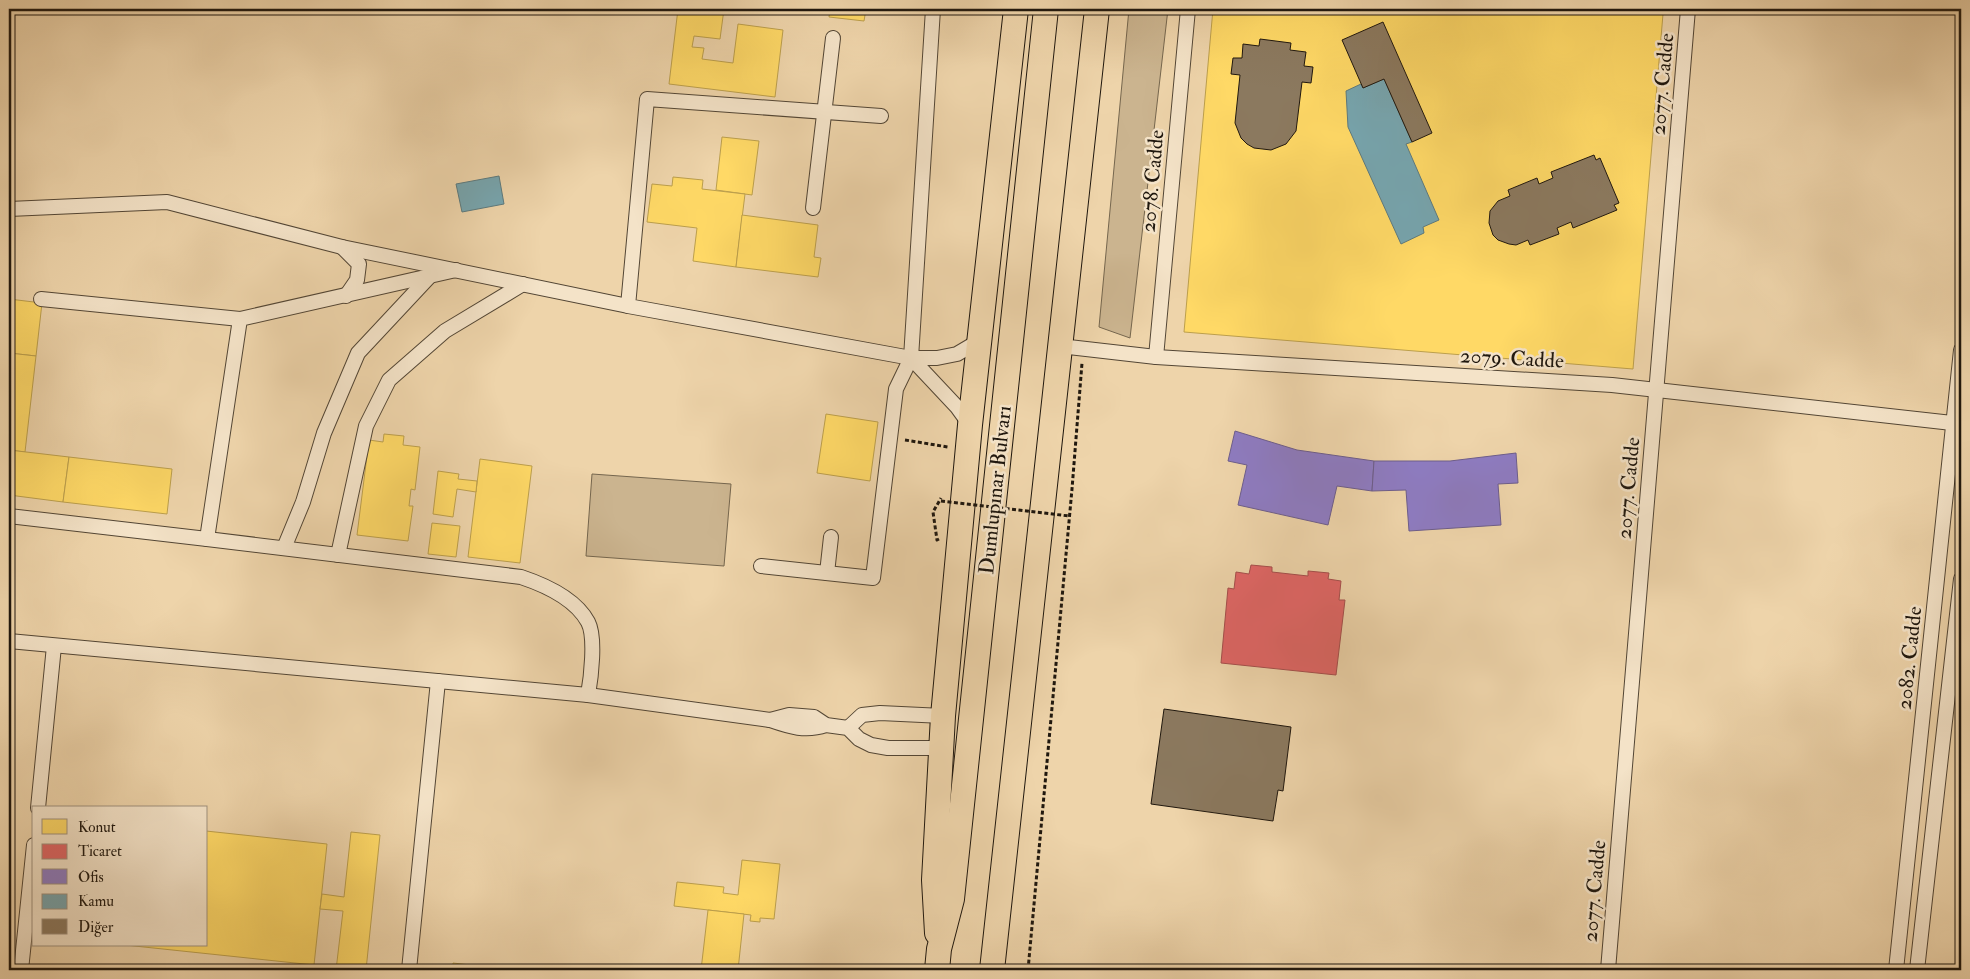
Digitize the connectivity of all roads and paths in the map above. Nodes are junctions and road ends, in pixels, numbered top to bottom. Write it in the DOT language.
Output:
graph roads {
  1 [pos="933,9"];
  2 [pos="1016,9"];
  3 [pos="1046,9"];
  4 [pos="1097,9"];
  5 [pos="1188,9"];
  6 [pos="1688,9"];
  7 [pos="833,38"];
  8 [pos="825,112"];
  9 [pos="881,116"];
  10 [pos="813,208"];
  11 [pos="9,210"];
  12 [pos="342,247"];
  13 [pos="456,270"];
  14 [pos="430,276"];
  15 [pos="523,284"];
  16 [pos="346,296"];
  17 [pos="41,299"];
  18 [pos="628,306"];
  19 [pos="240,319"];
  20 [pos="979,341"];
  21 [pos="1060,346"];
  22 [pos="1083,349"];
  23 [pos="1961,350"];
  24 [pos="1156,357"];
  25 [pos="911,358"];
  26 [pos="1656,389"];
  27 [pos="1958,423"];
  28 [pos="970,426"];
  29 [pos="890,438"];
  30 [pos="950,447"];
  31 [pos="9,516"];
  32 [pos="1069,516"];
  33 [pos="831,538"];
  34 [pos="208,539"];
  35 [pos="938,540"];
  36 [pos="284,548"];
  37 [pos="338,555"];
  38 [pos="761,566"];
  39 [pos="827,573"];
  40 [pos="1961,579"];
  41 [pos="9,641"];
  42 [pos="54,646"];
  43 [pos="438,681"];
  44 [pos="588,695"];
  45 [pos="943,716"];
  46 [pos="848,728"];
  47 [pos="941,748"];
  48 [pos="38,806"];
  49 [pos="32,864"];
  50 [pos="938,960"];
  51 [pos="9,969"];
  52 [pos="21,970"];
  53 [pos="409,970"];
  54 [pos="992,970"];
  55 [pos="1028,970"];
  56 [pos="1608,970"];
  57 [pos="1896,970"];
  58 [pos="1917,970"];
  1 -- 25 [label="street"];
  2 -- 20 [label="highway"];
  3 -- 50 [label="highway, Dumlupınar Bulvarı"];
  4 -- 21 [label="highway"];
  5 -- 24 [label="street, 2078. Cadde"];
  6 -- 26 [label="street, 2077. Cadde"];
  7 -- 8 [label="street"];
  8 -- 9 [label="street"];
  8 -- 10 [label="street"];
  8 -- 18 [label="street"];
  11 -- 12 [label="street"];
  12 -- 13 [label="street"];
  12 -- 16 [label="street"];
  13 -- 14 [label="street"];
  13 -- 15 [label="street"];
  14 -- 16 [label="street"];
  14 -- 36 [label="street"];
  15 -- 18 [label="street"];
  15 -- 37 [label="street"];
  16 -- 19 [label="street"];
  17 -- 19 [label="street"];
  18 -- 25 [label="street"];
  19 -- 34 [label="street"];
  20 -- 25 [label="street"];
  20 -- 28 [label="highway"];
  21 -- 22 [label="street, 2079. Cadde"];
  21 -- 54 [label="highway"];
  22 -- 24 [label="street, 2079. Cadde"];
  22 -- 32 [label="path"];
  23 -- 27 [label="street, 2082. Cadde"];
  24 -- 26 [label="street, 2079. Cadde"];
  25 -- 28 [label="street"];
  25 -- 29 [label="street"];
  26 -- 27 [label="street, 2079. Cadde"];
  26 -- 56 [label="street, 2077. Cadde"];
  27 -- 57 [label="street, 2082. Cadde"];
  28 -- 45 [label="highway"];
  29 -- 30 [label="path"];
  29 -- 39 [label="street"];
  31 -- 34 [label="street"];
  32 -- 35 [label="path, bridge"];
  32 -- 55 [label="path"];
  33 -- 39 [label="street"];
  34 -- 36 [label="street"];
  36 -- 37 [label="street"];
  37 -- 44 [label="street"];
  38 -- 39 [label="street"];
  40 -- 58 [label="street, 2082. Cadde"];
  41 -- 42 [label="street"];
  42 -- 43 [label="street"];
  42 -- 48 [label="street"];
  43 -- 44 [label="street"];
  43 -- 53 [label="street"];
  44 -- 46 [label="street"];
  45 -- 46 [label="street"];
  45 -- 47 [label="highway"];
  46 -- 47 [label="street"];
  47 -- 50 [label="highway"];
  49 -- 52 [label="street"];
  51 -- 52 [label="street"];
}
